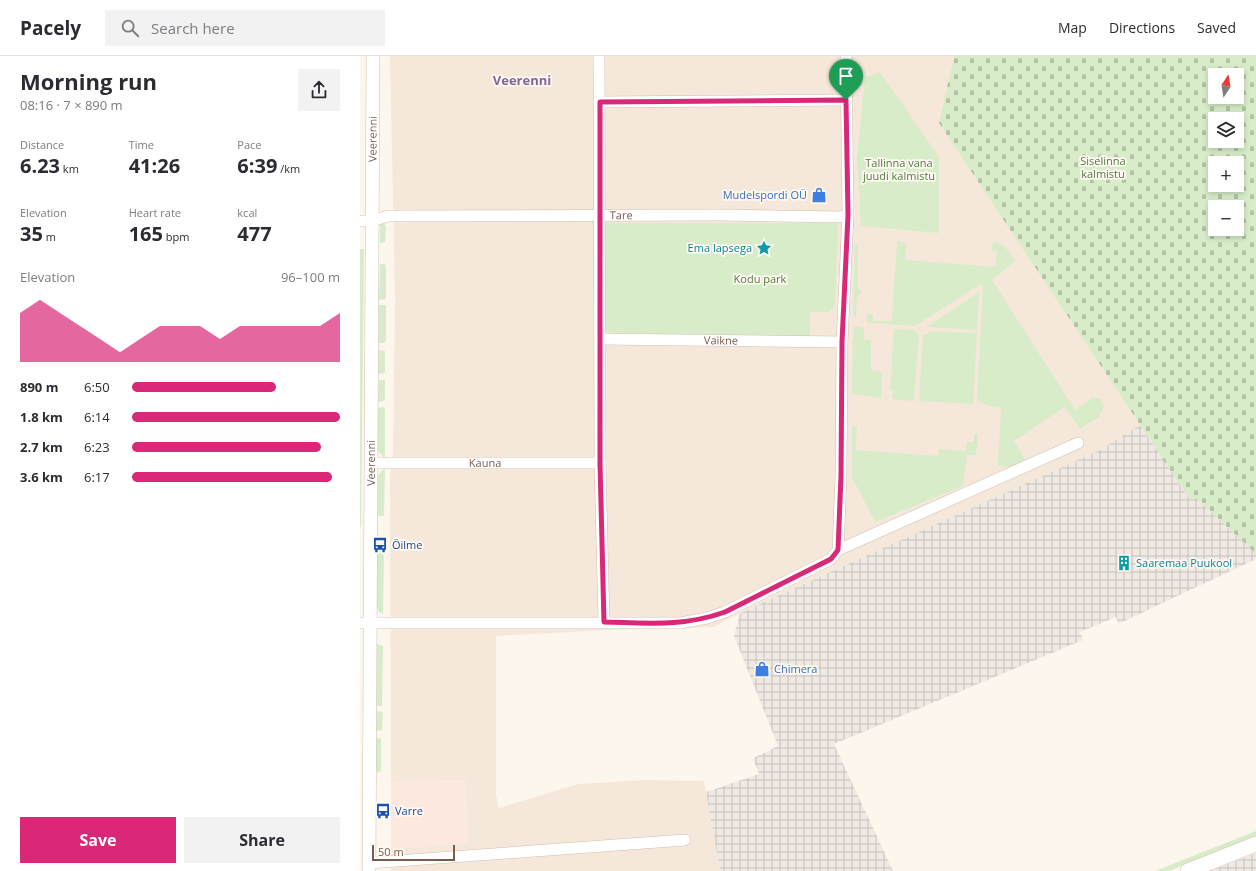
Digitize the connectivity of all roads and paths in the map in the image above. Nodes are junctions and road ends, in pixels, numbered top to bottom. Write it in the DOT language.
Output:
graph roads {
  1 [pos="373,56"];
  2 [pos="599,56"];
  3 [pos="846,56"];
  4 [pos="846,100"];
  5 [pos="600,102"];
  6 [pos="848,215"];
  7 [pos="599,216"];
  8 [pos="366,221"];
  9 [pos="601,339"];
  10 [pos="842,342"];
  11 [pos="1078,444"];
  12 [pos="371,463"];
  13 [pos="600,463"];
  14 [pos="838,550"];
  15 [pos="604,622"];
  16 [pos="365,623"];
  17 [pos="685,840"];
  18 [pos="1256,844"];
  19 [pos="369,867"];
  20 [pos="1188,871"];
  1 -- 8 [label="street, Veerenni"];
  2 -- 5 [label="street"];
  3 -- 4 [label="street"];
  4 -- 5 [label="street"];
  4 -- 6 [label="street"];
  5 -- 7 [label="street"];
  6 -- 7 [label="street, Tare"];
  6 -- 10 [label="street"];
  7 -- 8 [label="street, Tare"];
  7 -- 9 [label="street"];
  8 -- 12 [label="street, Veerenni"];
  9 -- 10 [label="street, Vaikne"];
  9 -- 13 [label="street"];
  10 -- 14 [label="street"];
  11 -- 14 [label="street"];
  12 -- 13 [label="street, Kauna"];
  12 -- 16 [label="street, Veerenni"];
  13 -- 15 [label="street"];
  14 -- 15 [label="street"];
  15 -- 16 [label="street"];
  16 -- 19 [label="street, Veerenni"];
  17 -- 19 [label="street"];
  18 -- 20 [label="main road"];
}
